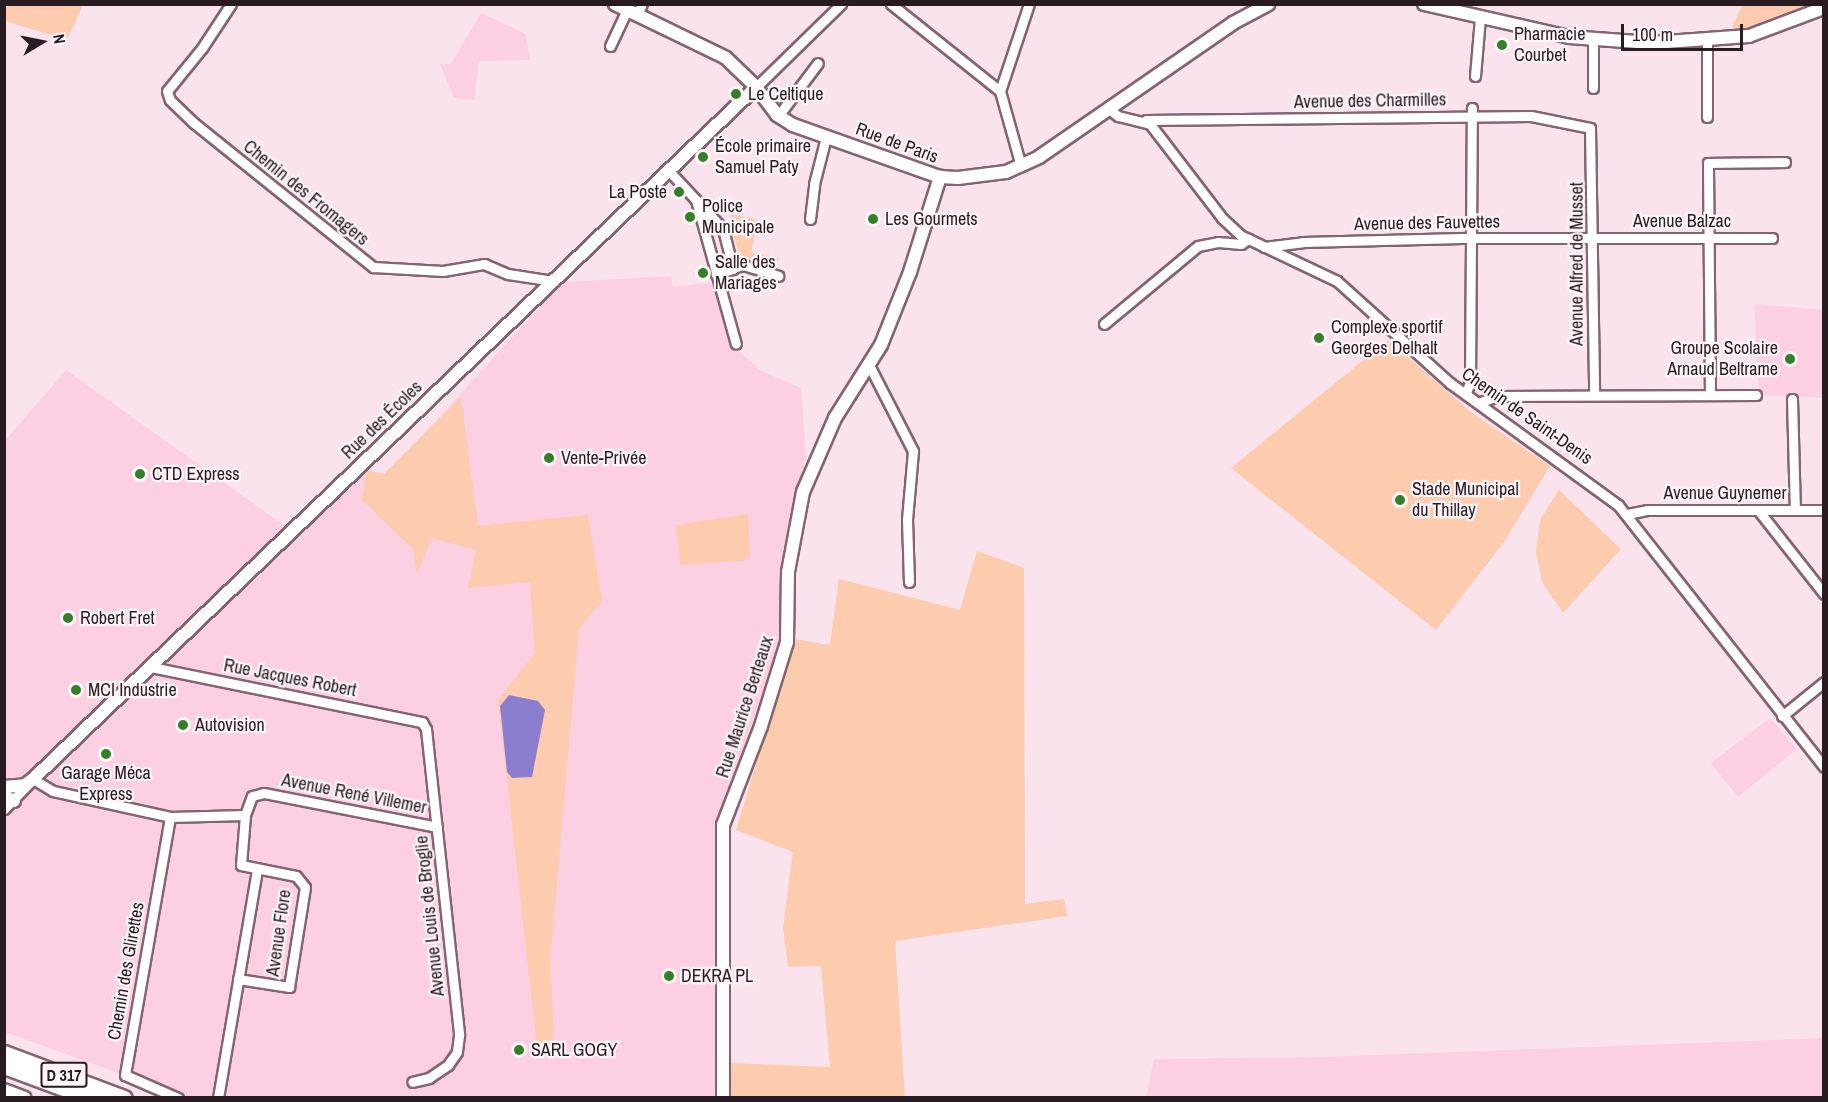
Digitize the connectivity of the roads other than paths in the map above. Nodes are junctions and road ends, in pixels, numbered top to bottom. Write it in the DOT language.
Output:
graph roads {
  1 [pos="231,4"];
  2 [pos="841,4"];
  3 [pos="891,4"];
  4 [pos="1029,4"];
  5 [pos="1268,4"];
  6 [pos="1424,4"];
  7 [pos="631,8"];
  8 [pos="1452,8"];
  9 [pos="1824,8"];
  10 [pos="1480,18"];
  11 [pos="1593,39"];
  12 [pos="1707,41"];
  13 [pos="610,46"];
  14 [pos="818,63"];
  15 [pos="1474,76"];
  16 [pos="756,87"];
  17 [pos="1593,88"];
  18 [pos="1000,91"];
  19 [pos="1108,108"];
  20 [pos="1472,112"];
  21 [pos="778,116"];
  22 [pos="1707,117"];
  23 [pos="1143,120"];
  24 [pos="1593,133"];
  25 [pos="826,136"];
  26 [pos="1785,162"];
  27 [pos="1021,166"];
  28 [pos="669,171"];
  29 [pos="940,177"];
  30 [pos="696,200"];
  31 [pos="810,219"];
  32 [pos="1709,237"];
  33 [pos="1472,238"];
  34 [pos="1592,238"];
  35 [pos="1772,238"];
  36 [pos="1248,239"];
  37 [pos="1264,247"];
  38 [pos="733,268"];
  39 [pos="716,274"];
  40 [pos="778,276"];
  41 [pos="554,281"];
  42 [pos="1104,324"];
  43 [pos="736,344"];
  44 [pos="869,365"];
  45 [pos="1466,393"];
  46 [pos="1710,394"];
  47 [pos="1594,395"];
  48 [pos="1756,395"];
  49 [pos="1792,399"];
  50 [pos="1478,403"];
  51 [pos="1758,510"];
  52 [pos="1795,510"];
  53 [pos="1824,510"];
  54 [pos="1627,514"];
  55 [pos="909,582"];
  56 [pos="1824,594"];
  57 [pos="151,667"];
  58 [pos="1824,682"];
  59 [pos="1782,716"];
  60 [pos="422,722"];
  61 [pos="1824,767"];
  62 [pos="33,779"];
  63 [pos="4,787"];
  64 [pos="8,802"];
  65 [pos="245,815"];
  66 [pos="170,817"];
  67 [pos="436,827"];
  68 [pos="257,869"];
  69 [pos="238,979"];
  70 [pos="4,1053"];
  71 [pos="4,1066"];
  72 [pos="412,1082"];
  73 [pos="4,1090"];
  74 [pos="25,1098"];
  75 [pos="90,1098"];
  76 [pos="124,1098"];
  77 [pos="178,1098"];
  78 [pos="219,1098"];
  79 [pos="723,1098"];
  1 -- 41 [label="street, Chemin des Fromagers"];
  2 -- 16 [label="street"];
  3 -- 18 [label="street"];
  4 -- 18 [label="street"];
  5 -- 19 [label="street, Rue de Paris"];
  6 -- 8 [label="street"];
  7 -- 13 [label="street"];
  7 -- 16 [label="street"];
  8 -- 10 [label="street"];
  9 -- 12 [label="street"];
  10 -- 11 [label="street"];
  10 -- 15 [label="street"];
  11 -- 12 [label="street"];
  11 -- 17 [label="street"];
  12 -- 22 [label="street"];
  14 -- 21 [label="street"];
  16 -- 21 [label="street"];
  16 -- 28 [label="street, Rue des Écoles"];
  18 -- 27 [label="street"];
  19 -- 23 [label="street"];
  19 -- 27 [label="street, Rue de Paris"];
  20 -- 23 [label="street, Avenue des Charmilles"];
  20 -- 24 [label="street, Avenue des Charmilles"];
  20 -- 33 [label="street"];
  21 -- 25 [label="street, Rue de Paris"];
  23 -- 36 [label="street, Chemin de Saint-Denis"];
  24 -- 34 [label="street, Avenue Alfred de Musset"];
  25 -- 29 [label="street, Rue de Paris"];
  25 -- 31 [label="street"];
  26 -- 32 [label="street"];
  27 -- 29 [label="street, Rue de Paris"];
  28 -- 30 [label="street"];
  28 -- 41 [label="street, Rue des Écoles"];
  29 -- 44 [label="street, Rue Maurice Berteaux"];
  30 -- 38 [label="street"];
  30 -- 39 [label="street"];
  32 -- 34 [label="street, Avenue Balzac"];
  32 -- 35 [label="street, Avenue Balzac"];
  32 -- 46 [label="street"];
  33 -- 34 [label="street, Avenue des Fauvettes"];
  33 -- 37 [label="street, Avenue des Fauvettes"];
  33 -- 45 [label="street"];
  34 -- 47 [label="street, Avenue Alfred de Musset"];
  36 -- 37 [label="street, Chemin de Saint-Denis"];
  36 -- 42 [label="street"];
  37 -- 45 [label="street, Chemin de Saint-Denis"];
  38 -- 39 [label="street"];
  38 -- 40 [label="street"];
  39 -- 43 [label="street"];
  41 -- 57 [label="street, Rue des Écoles"];
  44 -- 55 [label="street"];
  44 -- 79 [label="street, Rue Maurice Berteaux"];
  45 -- 50 [label="street, Chemin de Saint-Denis"];
  46 -- 47 [label="street"];
  46 -- 48 [label="street"];
  47 -- 50 [label="street"];
  49 -- 52 [label="street"];
  50 -- 54 [label="street, Chemin de Saint-Denis"];
  51 -- 52 [label="street, Avenue Guynemer"];
  51 -- 54 [label="street, Avenue Guynemer"];
  51 -- 56 [label="street"];
  52 -- 53 [label="street, Avenue Guynemer"];
  54 -- 59 [label="street, Chemin de Saint-Denis"];
  57 -- 60 [label="street, Rue Jacques Robert"];
  57 -- 62 [label="street, Rue des Écoles"];
  58 -- 59 [label="street"];
  59 -- 61 [label="street, Chemin de Saint-Denis"];
  60 -- 67 [label="street, Avenue Louis de Broglie"];
  62 -- 63 [label="street, Rue des Écoles"];
  62 -- 64 [label="street, Rue des Écoles"];
  62 -- 66 [label="street"];
  65 -- 66 [label="street"];
  65 -- 67 [label="street, Avenue René Villemer"];
  65 -- 68 [label="street, Avenue Flore"];
  66 -- 77 [label="street, Chemin des Glirettes"];
  67 -- 72 [label="street, Avenue Louis de Broglie"];
  68 -- 69 [label="street, Avenue Flore"];
  68 -- 69 [label="street, Avenue Flore"];
  69 -- 78 [label="street, Avenue Flore"];
  70 -- 76 [label="main road, D 317"];
  71 -- 75 [label="main road, D 317"];
  73 -- 74 [label="street"];
}
